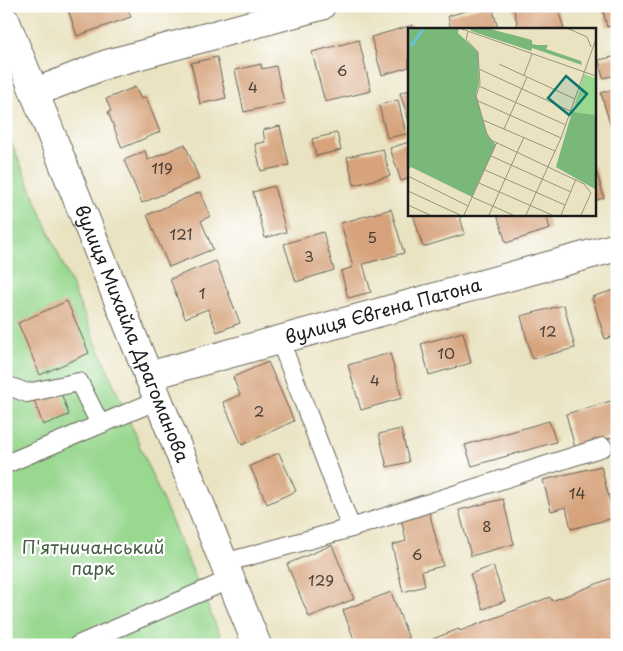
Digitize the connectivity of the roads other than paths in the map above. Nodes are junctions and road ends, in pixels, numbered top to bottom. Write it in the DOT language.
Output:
graph roads {
  1 [pos="321,6"];
  2 [pos="6,22"];
  3 [pos="36,92"];
  4 [pos="617,247"];
  5 [pos="280,340"];
  6 [pos="6,385"];
  7 [pos="153,388"];
  8 [pos="100,424"];
  9 [pos="604,447"];
  10 [pos="6,464"];
  11 [pos="351,528"];
  12 [pos="227,571"];
  13 [pos="78,645"];
  14 [pos="257,645"];
  1 -- 3 [label="street"];
  2 -- 3 [label="street, вулиця Михайла Драгоманова"];
  3 -- 7 [label="street, вулиця Михайла Драгоманова"];
  4 -- 5 [label="street, вулиця Євгена Патона"];
  5 -- 7 [label="street, вулиця Євгена Патона"];
  5 -- 11 [label="lane"];
  6 -- 8 [label="lane"];
  7 -- 8 [label="lane"];
  7 -- 12 [label="street, вулиця Михайла Драгоманова"];
  8 -- 10 [label="lane"];
  9 -- 11 [label="lane"];
  11 -- 12 [label="lane"];
  12 -- 13 [label="lane"];
  12 -- 14 [label="street, вулиця Михайла Драгоманова"];
}
